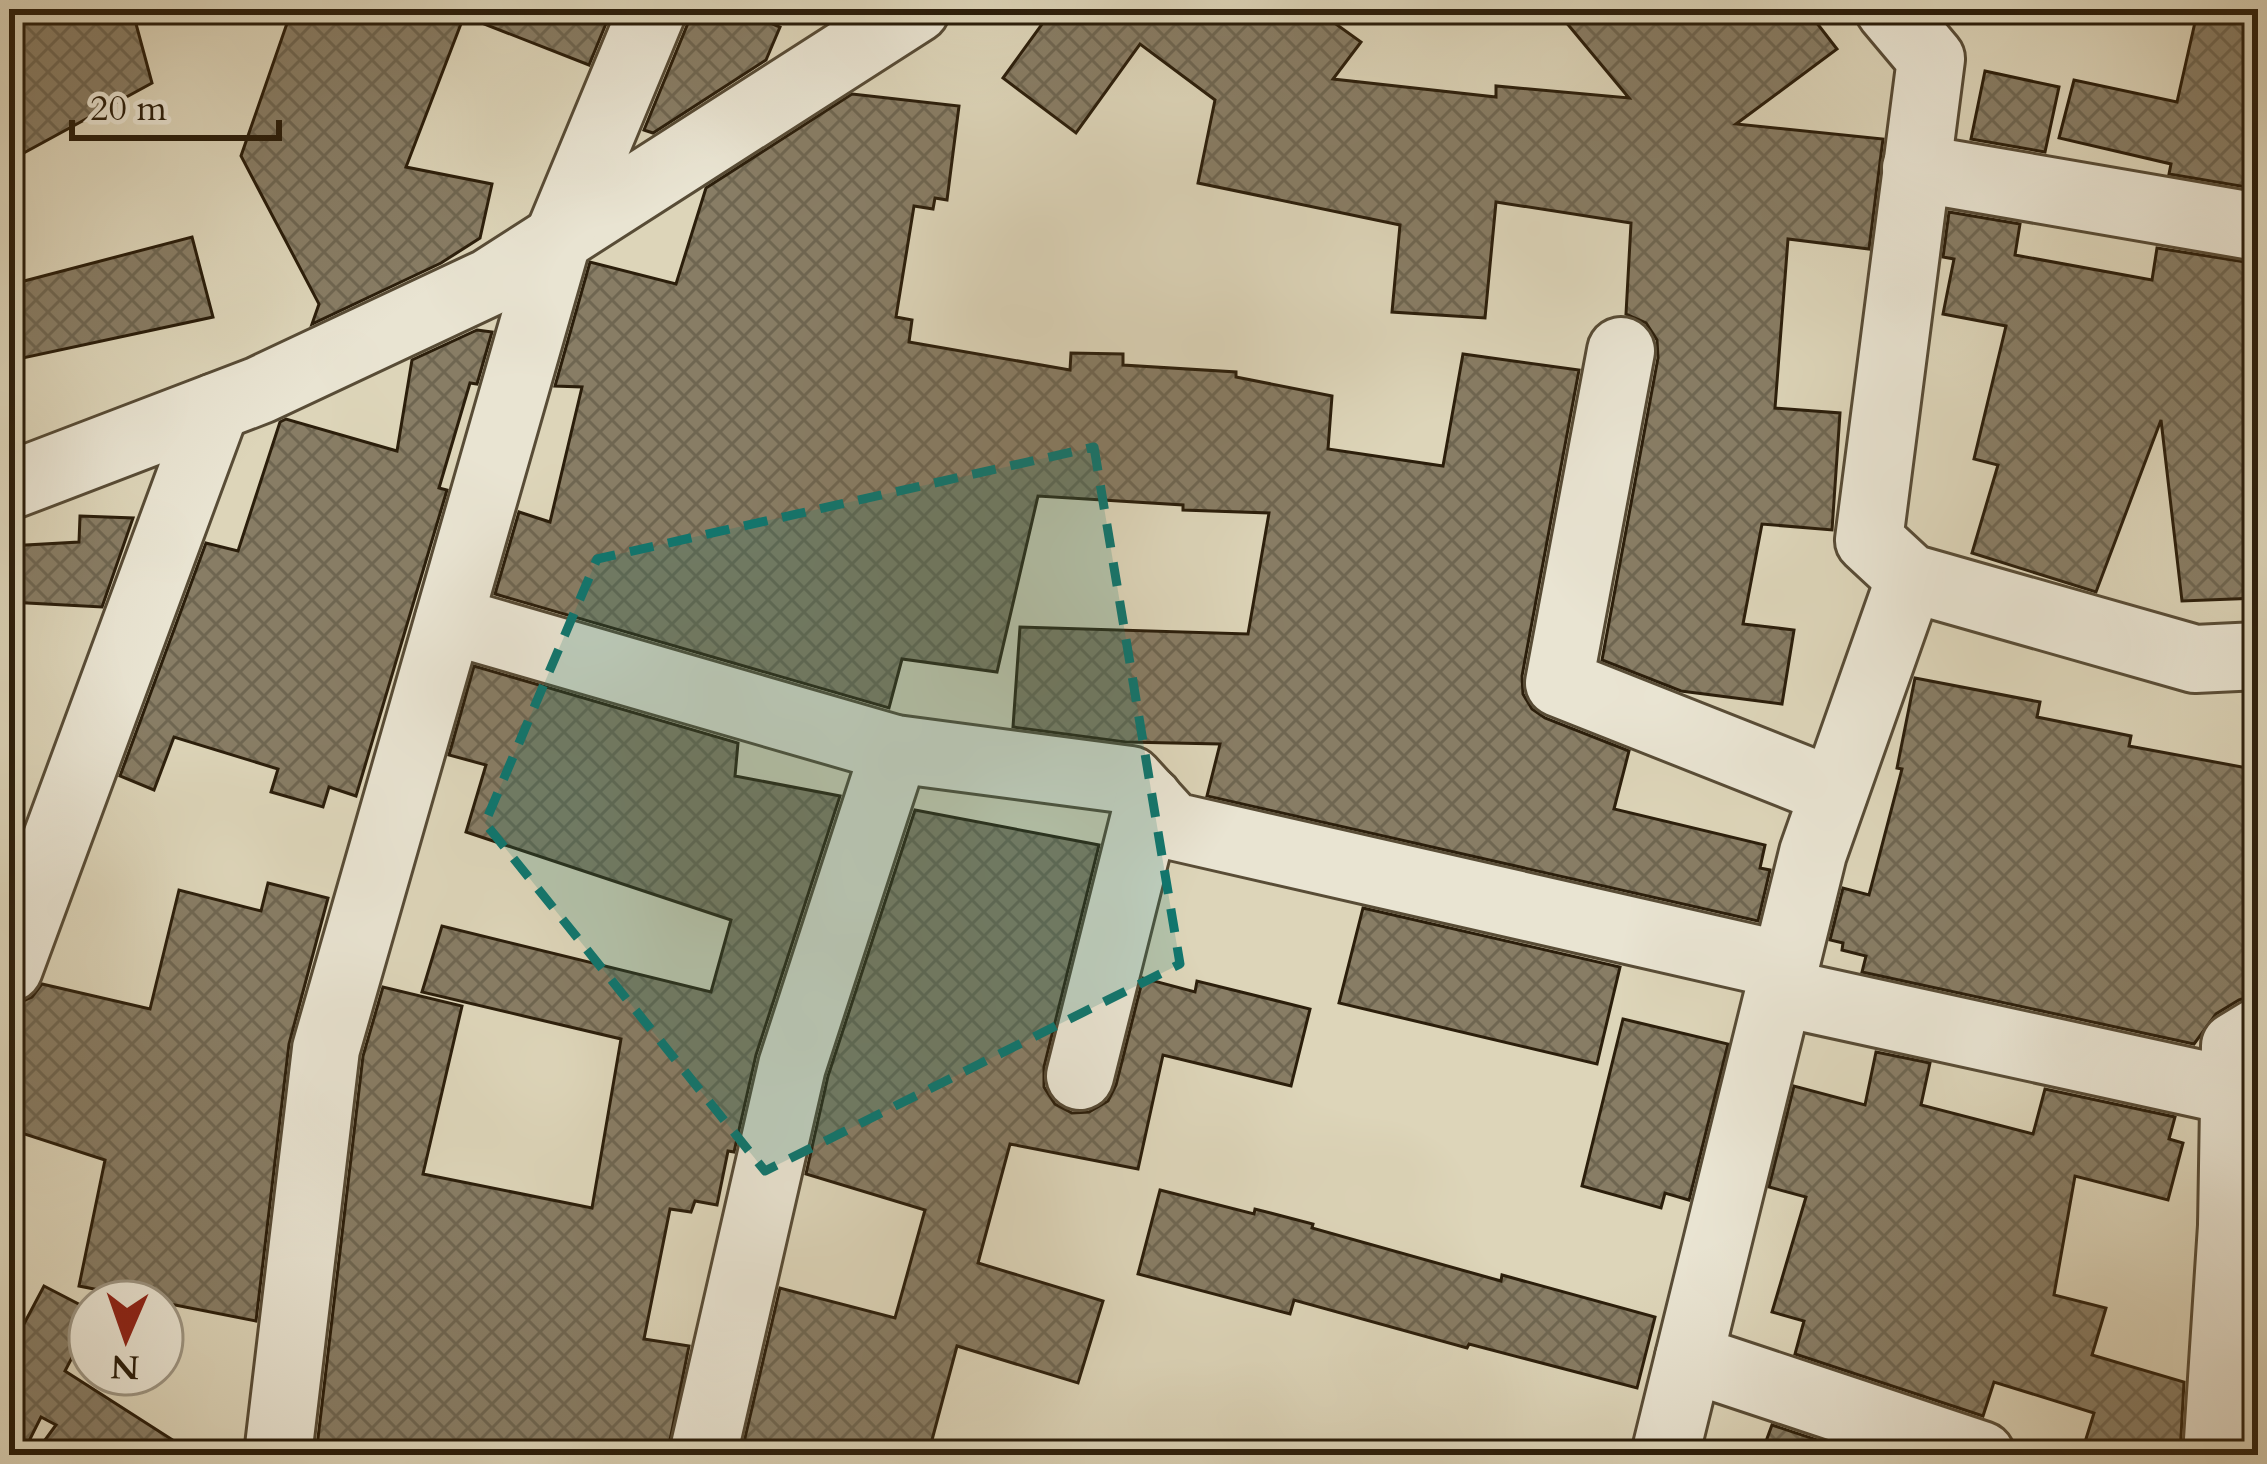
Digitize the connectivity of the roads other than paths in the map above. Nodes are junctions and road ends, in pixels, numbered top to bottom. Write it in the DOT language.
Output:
graph roads {
  1 [pos="653,9"];
  2 [pos="916,9"];
  3 [pos="1889,9"];
  4 [pos="1916,168"];
  5 [pos="2258,227"];
  6 [pos="558,238"];
  7 [pos="1621,351"];
  8 [pos="216,406"];
  9 [pos="9,486"];
  10 [pos="1910,578"];
  11 [pos="449,620"];
  12 [pos="2258,656"];
  13 [pos="895,749"];
  14 [pos="1834,792"];
  15 [pos="1149,800"];
  16 [pos="9,968"];
  17 [pos="1782,979"];
  18 [pos="2258,1032"];
  19 [pos="1080,1076"];
  20 [pos="2231,1090"];
  21 [pos="2245,1245"];
  22 [pos="1689,1358"];
  23 [pos="278,1455"];
  24 [pos="704,1455"];
  25 [pos="1665,1455"];
  26 [pos="1981,1455"];
  27 [pos="2217,1455"];
  1 -- 6 [label="street"];
  2 -- 6 [label="street"];
  3 -- 4 [label="street"];
  4 -- 5 [label="street"];
  4 -- 10 [label="street"];
  6 -- 8 [label="street"];
  6 -- 11 [label="street"];
  7 -- 14 [label="street"];
  8 -- 9 [label="street"];
  8 -- 16 [label="street"];
  10 -- 12 [label="street"];
  10 -- 14 [label="street"];
  11 -- 13 [label="street"];
  11 -- 23 [label="street"];
  13 -- 15 [label="street"];
  13 -- 24 [label="street"];
  14 -- 17 [label="street"];
  15 -- 17 [label="street"];
  15 -- 19 [label="street"];
  17 -- 20 [label="street"];
  17 -- 22 [label="street"];
  18 -- 20 [label="street"];
  20 -- 21 [label="street"];
  21 -- 27 [label="street"];
  22 -- 25 [label="street"];
  22 -- 26 [label="street"];
}
